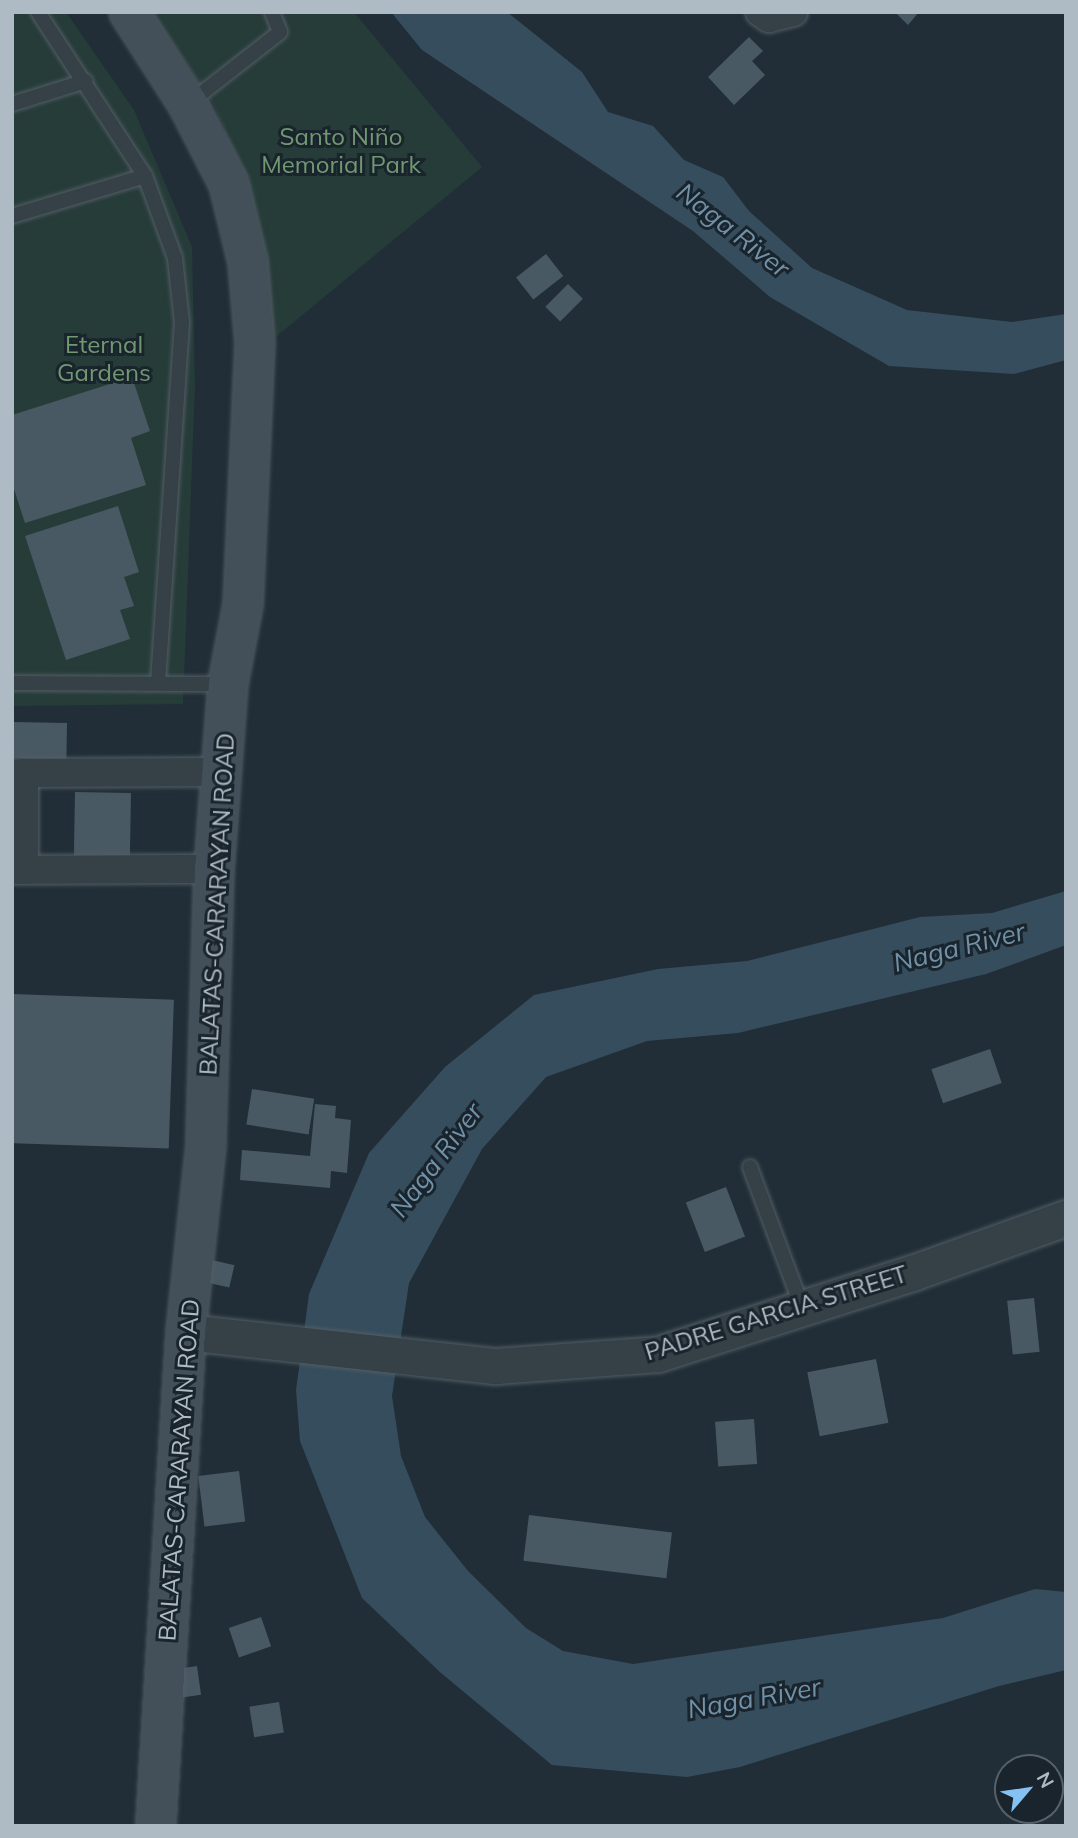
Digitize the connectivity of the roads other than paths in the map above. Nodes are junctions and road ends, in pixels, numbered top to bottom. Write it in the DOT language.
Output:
graph roads {
  1 [pos="38,12"];
  2 [pos="129,12"];
  3 [pos="272,12"];
  4 [pos="86,81"];
  5 [pos="12,104"];
  6 [pos="188,104"];
  7 [pos="145,176"];
  8 [pos="12,216"];
  9 [pos="158,682"];
  10 [pos="12,684"];
  11 [pos="228,684"];
  12 [pos="223,772"];
  13 [pos="18,774"];
  14 [pos="214,869"];
  15 [pos="18,870"];
  16 [pos="750,1167"];
  17 [pos="1066,1219"];
  18 [pos="802,1308"];
  19 [pos="186,1332"];
  20 [pos="156,1826"];
  1 -- 4 [label="lane"];
  2 -- 6 [label="main road, BALATAS-CARARAYAN ROAD"];
  3 -- 6 [label="lane"];
  4 -- 5 [label="lane"];
  4 -- 7 [label="lane"];
  6 -- 11 [label="main road, BALATAS-CARARAYAN ROAD"];
  7 -- 8 [label="lane"];
  7 -- 9 [label="lane"];
  9 -- 10 [label="lane"];
  9 -- 11 [label="lane"];
  11 -- 12 [label="main road, BALATAS-CARARAYAN ROAD"];
  12 -- 13 [label="street"];
  12 -- 14 [label="main road, BALATAS-CARARAYAN ROAD"];
  13 -- 15 [label="street"];
  14 -- 15 [label="street"];
  14 -- 19 [label="main road, BALATAS-CARARAYAN ROAD"];
  16 -- 18 [label="lane"];
  17 -- 18 [label="street, PADRE GARCIA STREET"];
  18 -- 19 [label="street, PADRE GARCIA STREET"];
  19 -- 20 [label="main road, BALATAS-CARARAYAN ROAD"];
}
